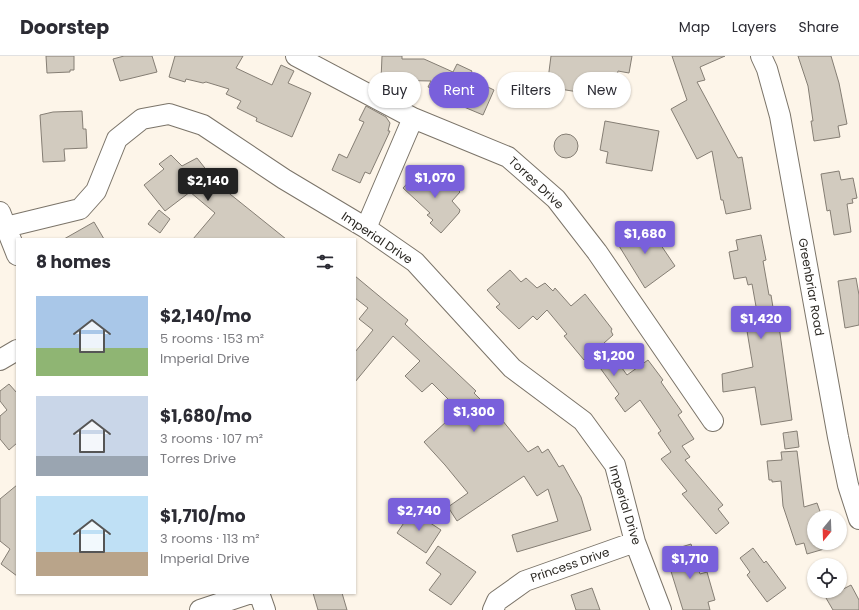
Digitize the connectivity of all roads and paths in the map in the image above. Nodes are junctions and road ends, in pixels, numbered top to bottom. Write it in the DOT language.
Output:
graph roads {
  1 [pos="296,56"];
  2 [pos="761,56"];
  3 [pos="413,118"];
  4 [pos="3,220"];
  5 [pos="366,228"];
  6 [pos="16,252"];
  7 [pos="16,351"];
  8 [pos="0,360"];
  9 [pos="713,420"];
  10 [pos="859,519"];
  11 [pos="635,542"];
  12 [pos="248,594"];
  13 [pos="259,594"];
  14 [pos="200,610"];
  15 [pos="264,610"];
  16 [pos="494,610"];
  17 [pos="661,610"];
  1 -- 3 [label="street, Torres Drive"];
  2 -- 10 [label="street, Greenbriar Road"];
  3 -- 5 [label="street"];
  3 -- 9 [label="street, Torres Drive"];
  4 -- 5 [label="street, Imperial Drive"];
  4 -- 6 [label="street"];
  5 -- 11 [label="street, Imperial Drive"];
  7 -- 8 [label="street"];
  11 -- 16 [label="street, Princess Drive"];
  11 -- 17 [label="street, Imperial Drive"];
  12 -- 14 [label="street"];
  13 -- 15 [label="street"];
}
